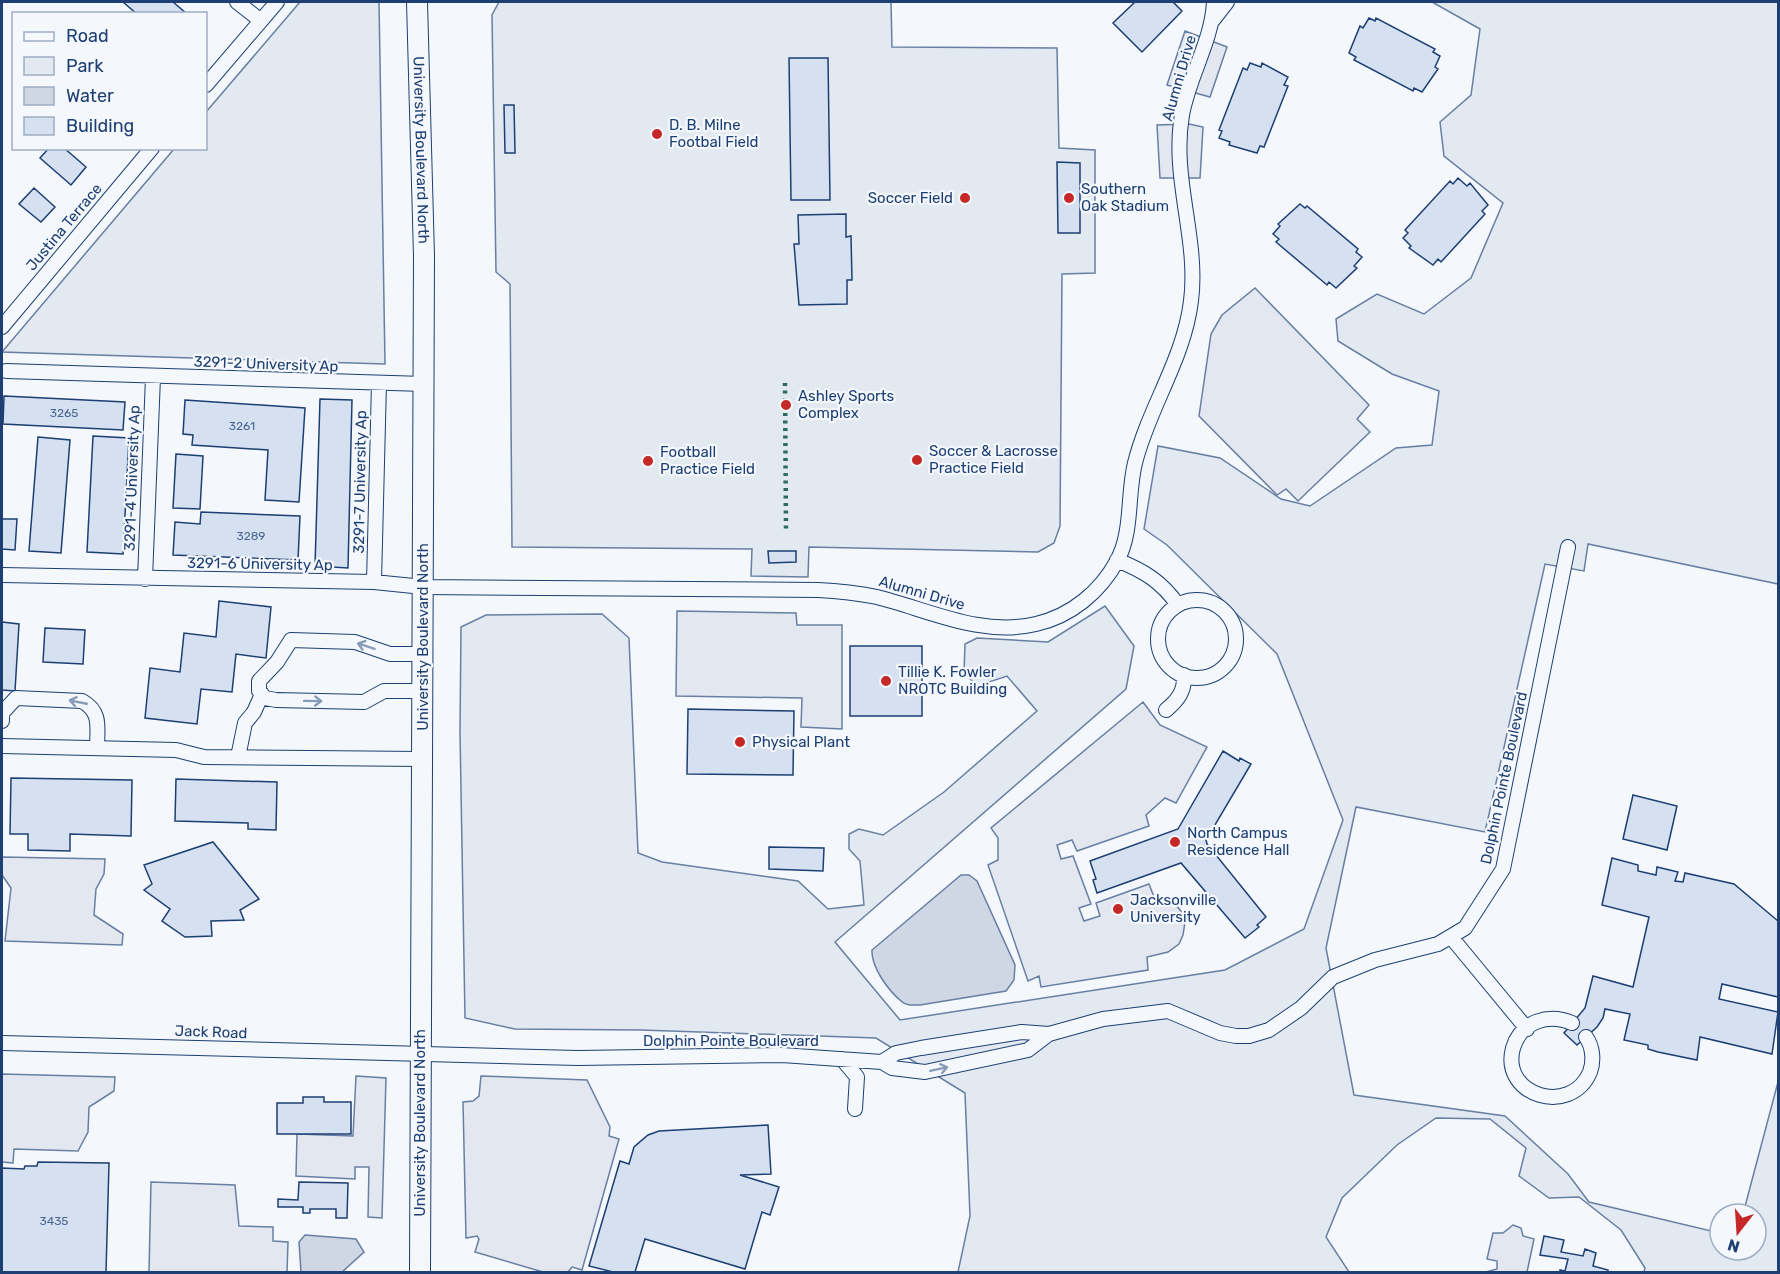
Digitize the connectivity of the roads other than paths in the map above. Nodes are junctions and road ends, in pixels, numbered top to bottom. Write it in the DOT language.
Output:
graph roads {
  1 [pos="237,2"];
  2 [pos="277,2"];
  3 [pos="417,2"];
  4 [pos="1214,2"];
  5 [pos="1227,2"];
  6 [pos="260,20"];
  7 [pos="1213,20"];
  8 [pos="207,84"];
  9 [pos="150,150"];
  10 [pos="2,327"];
  11 [pos="6,371"];
  12 [pos="153,377"];
  13 [pos="379,383"];
  14 [pos="424,384"];
  15 [pos="1568,547"];
  16 [pos="1118,560"];
  17 [pos="2,574"];
  18 [pos="145,579"];
  19 [pos="375,582"];
  20 [pos="423,587"];
  21 [pos="1178,604"];
  22 [pos="423,654"];
  23 [pos="1184,675"];
  24 [pos="423,691"];
  25 [pos="262,694"];
  26 [pos="1166,710"];
  27 [pos="2,721"];
  28 [pos="2,746"];
  29 [pos="97,748"];
  30 [pos="238,757"];
  31 [pos="422,759"];
  32 [pos="1451,936"];
  33 [pos="1572,1023"];
  34 [pos="1527,1029"];
  35 [pos="1049,1034"];
  36 [pos="1586,1037"];
  37 [pos="2,1043"];
  38 [pos="420,1056"];
  39 [pos="842,1059"];
  40 [pos="882,1062"];
  41 [pos="855,1109"];
  42 [pos="420,1272"];
  1 -- 6 [label="street"];
  2 -- 6 [label="street"];
  3 -- 14 [label="main road, University Boulevard North"];
  4 -- 7 [label="street, Alumni Drive"];
  5 -- 7 [label="street, Alumni Drive"];
  6 -- 8 [label="street"];
  7 -- 16 [label="street, Alumni Drive"];
  9 -- 10 [label="street, Justina Terrace"];
  11 -- 12 [label="street, 3291-2 University Ap"];
  12 -- 13 [label="street, 3291-2 University Ap"];
  12 -- 18 [label="street, 3291-4 University Ap"];
  13 -- 14 [label="street, 3291-2 University Ap"];
  13 -- 19 [label="street, 3291-7 University Ap"];
  14 -- 20 [label="main road, University Boulevard North"];
  15 -- 32 [label="street, Dolphin Pointe Boulevard"];
  16 -- 20 [label="street, Alumni Drive"];
  16 -- 21 [label="street"];
  17 -- 18 [label="street, 3291-6 University Ap"];
  18 -- 19 [label="street, 3291-6 University Ap"];
  19 -- 20 [label="street, Alumni Drive"];
  20 -- 22 [label="main road, University Boulevard North"];
  21 -- 23 [label="street"];
  21 -- 23 [label="street"];
  22 -- 24 [label="main road, University Boulevard North"];
  22 -- 25 [label="street, one-way"];
  23 -- 26 [label="street"];
  25 -- 24 [label="street, one-way"];
  24 -- 31 [label="main road, University Boulevard North"];
  25 -- 30 [label="street"];
  29 -- 27 [label="street, one-way"];
  28 -- 29 [label="street"];
  29 -- 30 [label="street"];
  30 -- 31 [label="street"];
  31 -- 38 [label="main road, University Boulevard North"];
  32 -- 34 [label="street"];
  32 -- 35 [label="street, Dolphin Pointe Boulevard"];
  33 -- 34 [label="street"];
  34 -- 36 [label="street"];
  35 -- 40 [label="street, Dolphin Pointe Boulevard"];
  40 -- 35 [label="street, one-way"];
  37 -- 38 [label="street, Jack Road"];
  38 -- 39 [label="street, Dolphin Pointe Boulevard"];
  38 -- 42 [label="main road, University Boulevard North"];
  39 -- 40 [label="street, Dolphin Pointe Boulevard"];
  39 -- 41 [label="street"];
}
